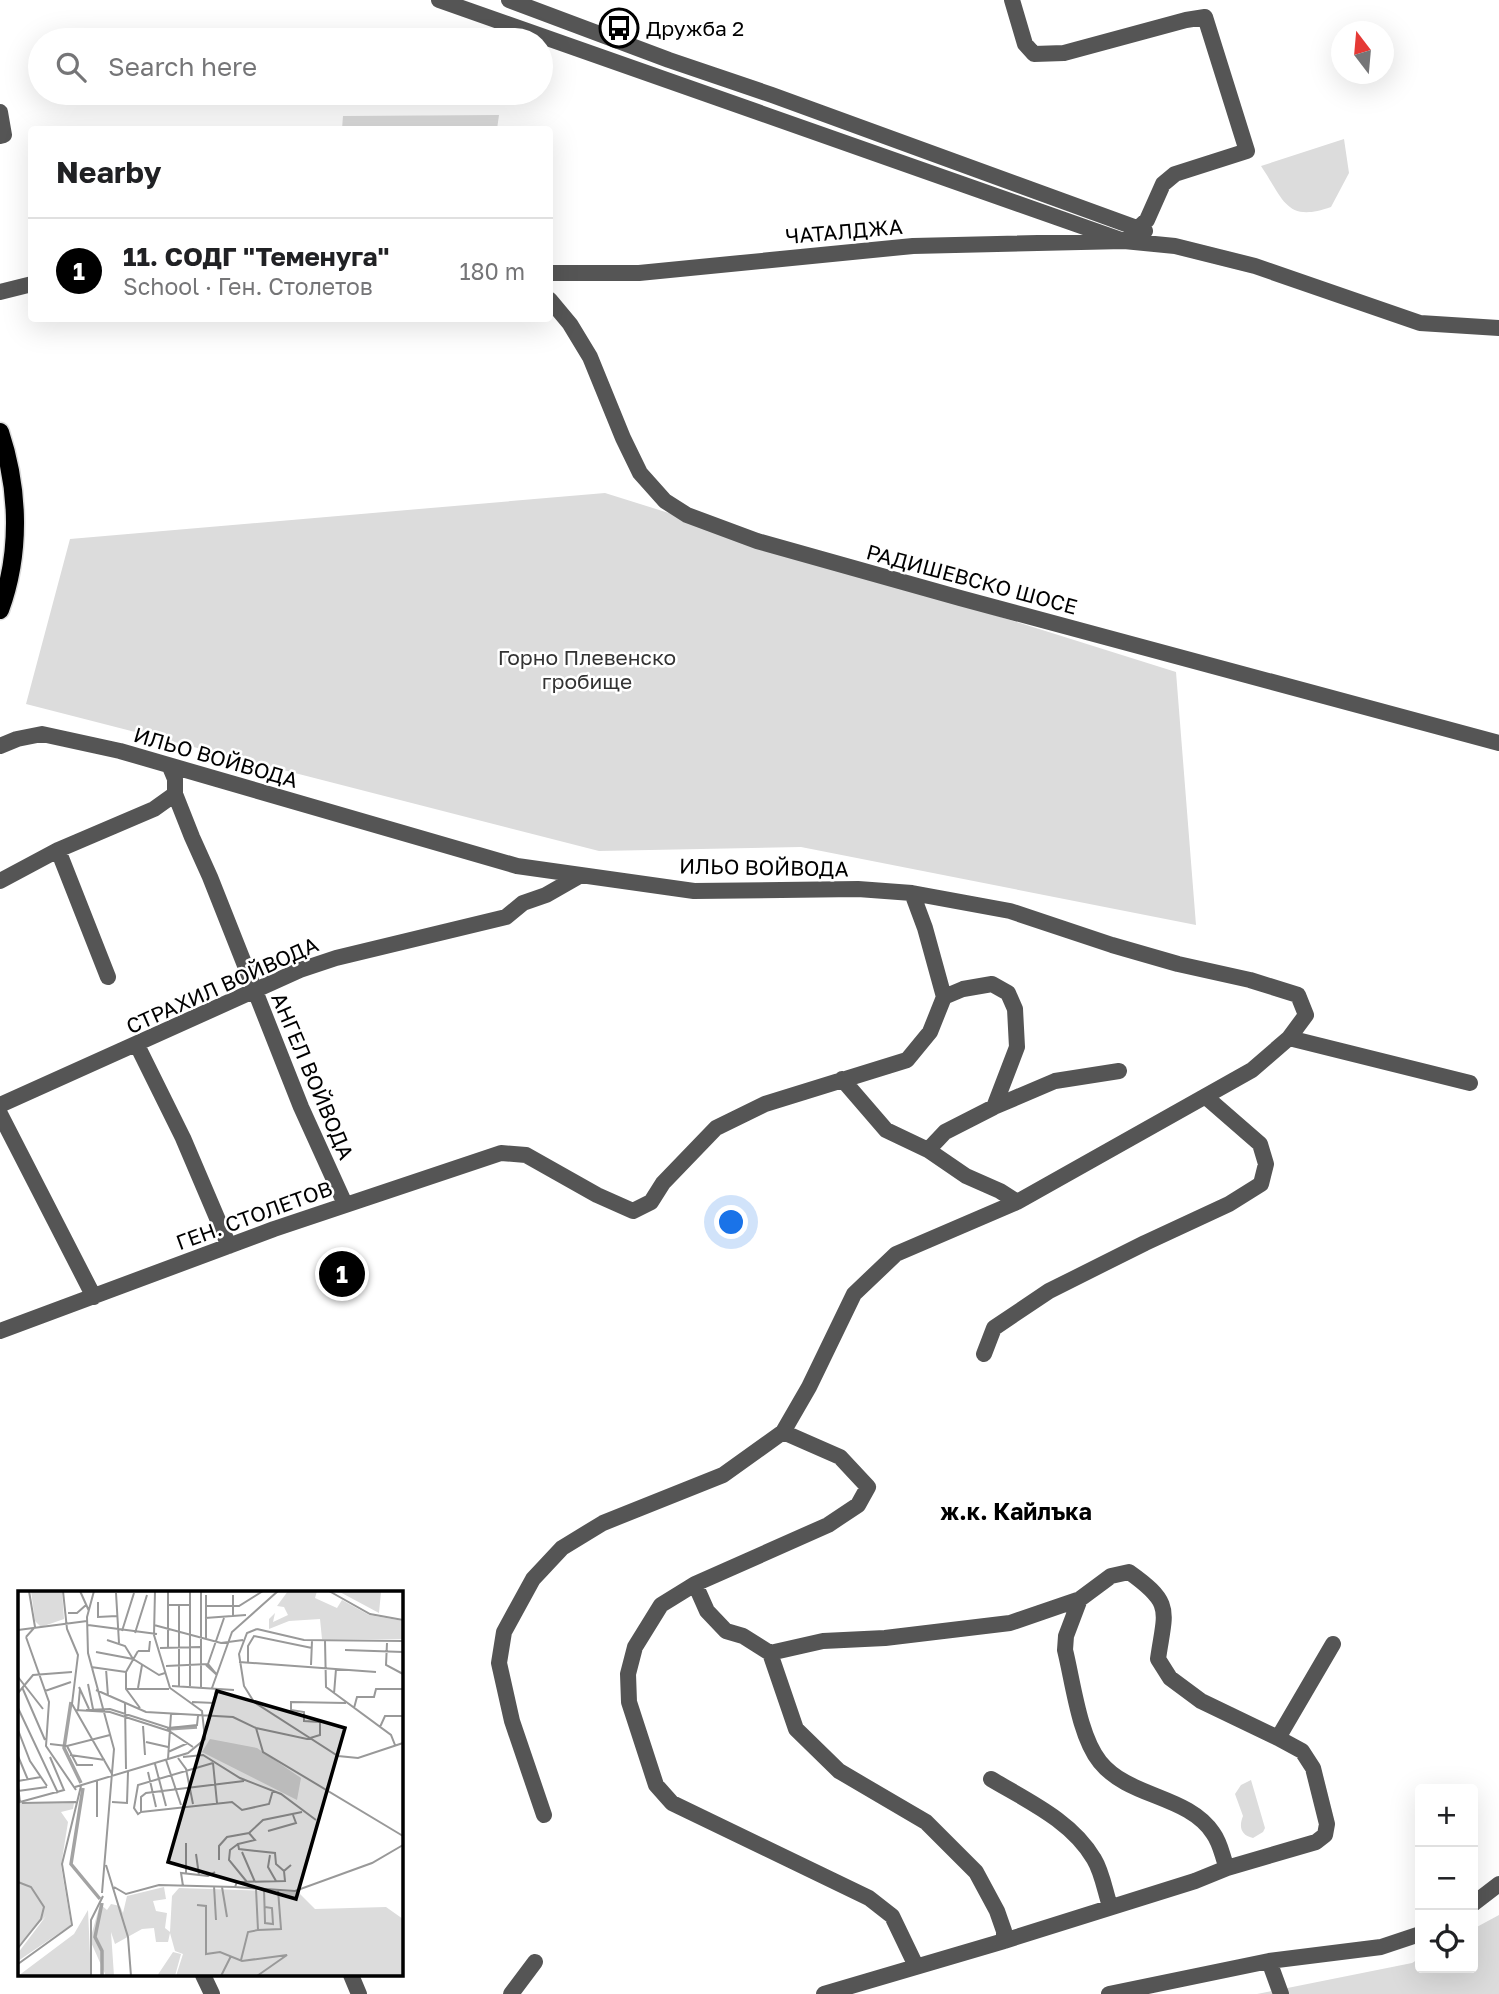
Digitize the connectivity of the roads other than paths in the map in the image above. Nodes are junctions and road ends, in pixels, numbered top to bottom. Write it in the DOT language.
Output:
graph roads {
  1 [pos="439,0"];
  2 [pos="509,0"];
  3 [pos="1012,0"];
  4 [pos="519,28"];
  5 [pos="553,40"];
  6 [pos="0,113"];
  7 [pos="0,136"];
  8 [pos="1138,228"];
  9 [pos="1124,241"];
  10 [pos="1175,246"];
  11 [pos="553,273"];
  12 [pos="28,285"];
  13 [pos="0,292"];
  14 [pos="553,304"];
  15 [pos="1499,328"];
  16 [pos="0,432"];
  17 [pos="0,610"];
  18 [pos="1499,743"];
  19 [pos="0,746"];
  20 [pos="170,767"];
  21 [pos="175,794"];
  22 [pos="58,850"];
  23 [pos="581,875"];
  24 [pos="0,881"];
  25 [pos="912,893"];
  26 [pos="108,977"];
  27 [pos="254,989"];
  28 [pos="944,998"];
  29 [pos="1289,1038"];
  30 [pos="137,1045"];
  31 [pos="1119,1071"];
  32 [pos="842,1079"];
  33 [pos="1470,1083"];
  34 [pos="1206,1097"];
  35 [pos="0,1105"];
  36 [pos="994,1107"];
  37 [pos="0,1114"];
  38 [pos="928,1150"];
  39 [pos="1017,1202"];
  40 [pos="345,1204"];
  41 [pos="229,1246"];
  42 [pos="94,1297"];
  43 [pos="0,1331"];
  44 [pos="984,1354"];
  45 [pos="783,1432"];
  46 [pos="695,1584"];
  47 [pos="1080,1599"];
  48 [pos="1333,1644"];
  49 [pos="770,1653"];
  50 [pos="1278,1738"];
  51 [pos="991,1779"];
  52 [pos="544,1815"];
  53 [pos="1227,1868"];
  54 [pos="1499,1884"];
  55 [pos="1478,1900"];
  56 [pos="1110,1906"];
  57 [pos="1415,1936"];
  58 [pos="1004,1941"];
  59 [pos="1269,1961"];
  60 [pos="535,1962"];
  61 [pos="916,1966"];
  62 [pos="204,1976"];
  63 [pos="351,1976"];
  64 [pos="1115,1993"];
  65 [pos="212,1994"];
  66 [pos="359,1994"];
  67 [pos="511,1994"];
  68 [pos="824,1994"];
  69 [pos="1281,1994"];
  1 -- 4 [label="street"];
  2 -- 8 [label="street"];
  3 -- 8 [label="street"];
  5 -- 9 [label="street"];
  6 -- 7 [label="street"];
  8 -- 9 [label="street"];
  8 -- 10 [label="street"];
  9 -- 10 [label="street"];
  9 -- 11 [label="street, ЧАТАЛДЖА"];
  10 -- 15 [label="street"];
  12 -- 13 [label="street"];
  14 -- 18 [label="street, РАДИШЕВСКО ШОСЕ"];
  16 -- 17 [label="main road"];
  19 -- 20 [label="street, ИЛЬО ВОЙВОДА"];
  20 -- 21 [label="street, АНГЕЛ ВОЙВОДА"];
  20 -- 23 [label="street, ИЛЬО ВОЙВОДА"];
  21 -- 22 [label="street"];
  21 -- 27 [label="street, АНГЕЛ ВОЙВОДА"];
  22 -- 24 [label="street"];
  22 -- 26 [label="street"];
  23 -- 25 [label="street, ИЛЬО ВОЙВОДА"];
  23 -- 27 [label="street, СТРАХИЛ ВОЙВОДА"];
  25 -- 28 [label="street"];
  25 -- 29 [label="street, ИЛЬО ВОЙВОДА"];
  27 -- 30 [label="street, СТРАХИЛ ВОЙВОДА"];
  27 -- 40 [label="street, АНГЕЛ ВОЙВОДА"];
  28 -- 32 [label="street"];
  28 -- 36 [label="street"];
  29 -- 33 [label="street"];
  29 -- 34 [label="street"];
  30 -- 35 [label="street, СТРАХИЛ ВОЙВОДА"];
  30 -- 41 [label="street"];
  31 -- 36 [label="street"];
  32 -- 38 [label="street"];
  32 -- 40 [label="street, ГЕН. СТОЛЕТОВ"];
  34 -- 39 [label="street"];
  34 -- 44 [label="street"];
  36 -- 38 [label="street"];
  37 -- 42 [label="street"];
  38 -- 39 [label="street"];
  39 -- 45 [label="street"];
  40 -- 41 [label="street, ГЕН. СТОЛЕТОВ"];
  41 -- 42 [label="street, ГЕН. СТОЛЕТОВ"];
  42 -- 43 [label="street, ГЕН. СТОЛЕТОВ"];
  45 -- 46 [label="street"];
  45 -- 52 [label="street"];
  46 -- 49 [label="street"];
  46 -- 61 [label="street"];
  47 -- 49 [label="street"];
  47 -- 50 [label="street"];
  47 -- 53 [label="street"];
  48 -- 50 [label="street"];
  49 -- 58 [label="street"];
  50 -- 53 [label="street"];
  51 -- 56 [label="street"];
  53 -- 56 [label="street"];
  54 -- 55 [label="street"];
  56 -- 58 [label="street"];
  57 -- 59 [label="street"];
  58 -- 61 [label="street"];
  59 -- 64 [label="street"];
  59 -- 69 [label="street"];
  60 -- 67 [label="street"];
  61 -- 68 [label="street"];
  62 -- 65 [label="street"];
  63 -- 66 [label="street"];
}
